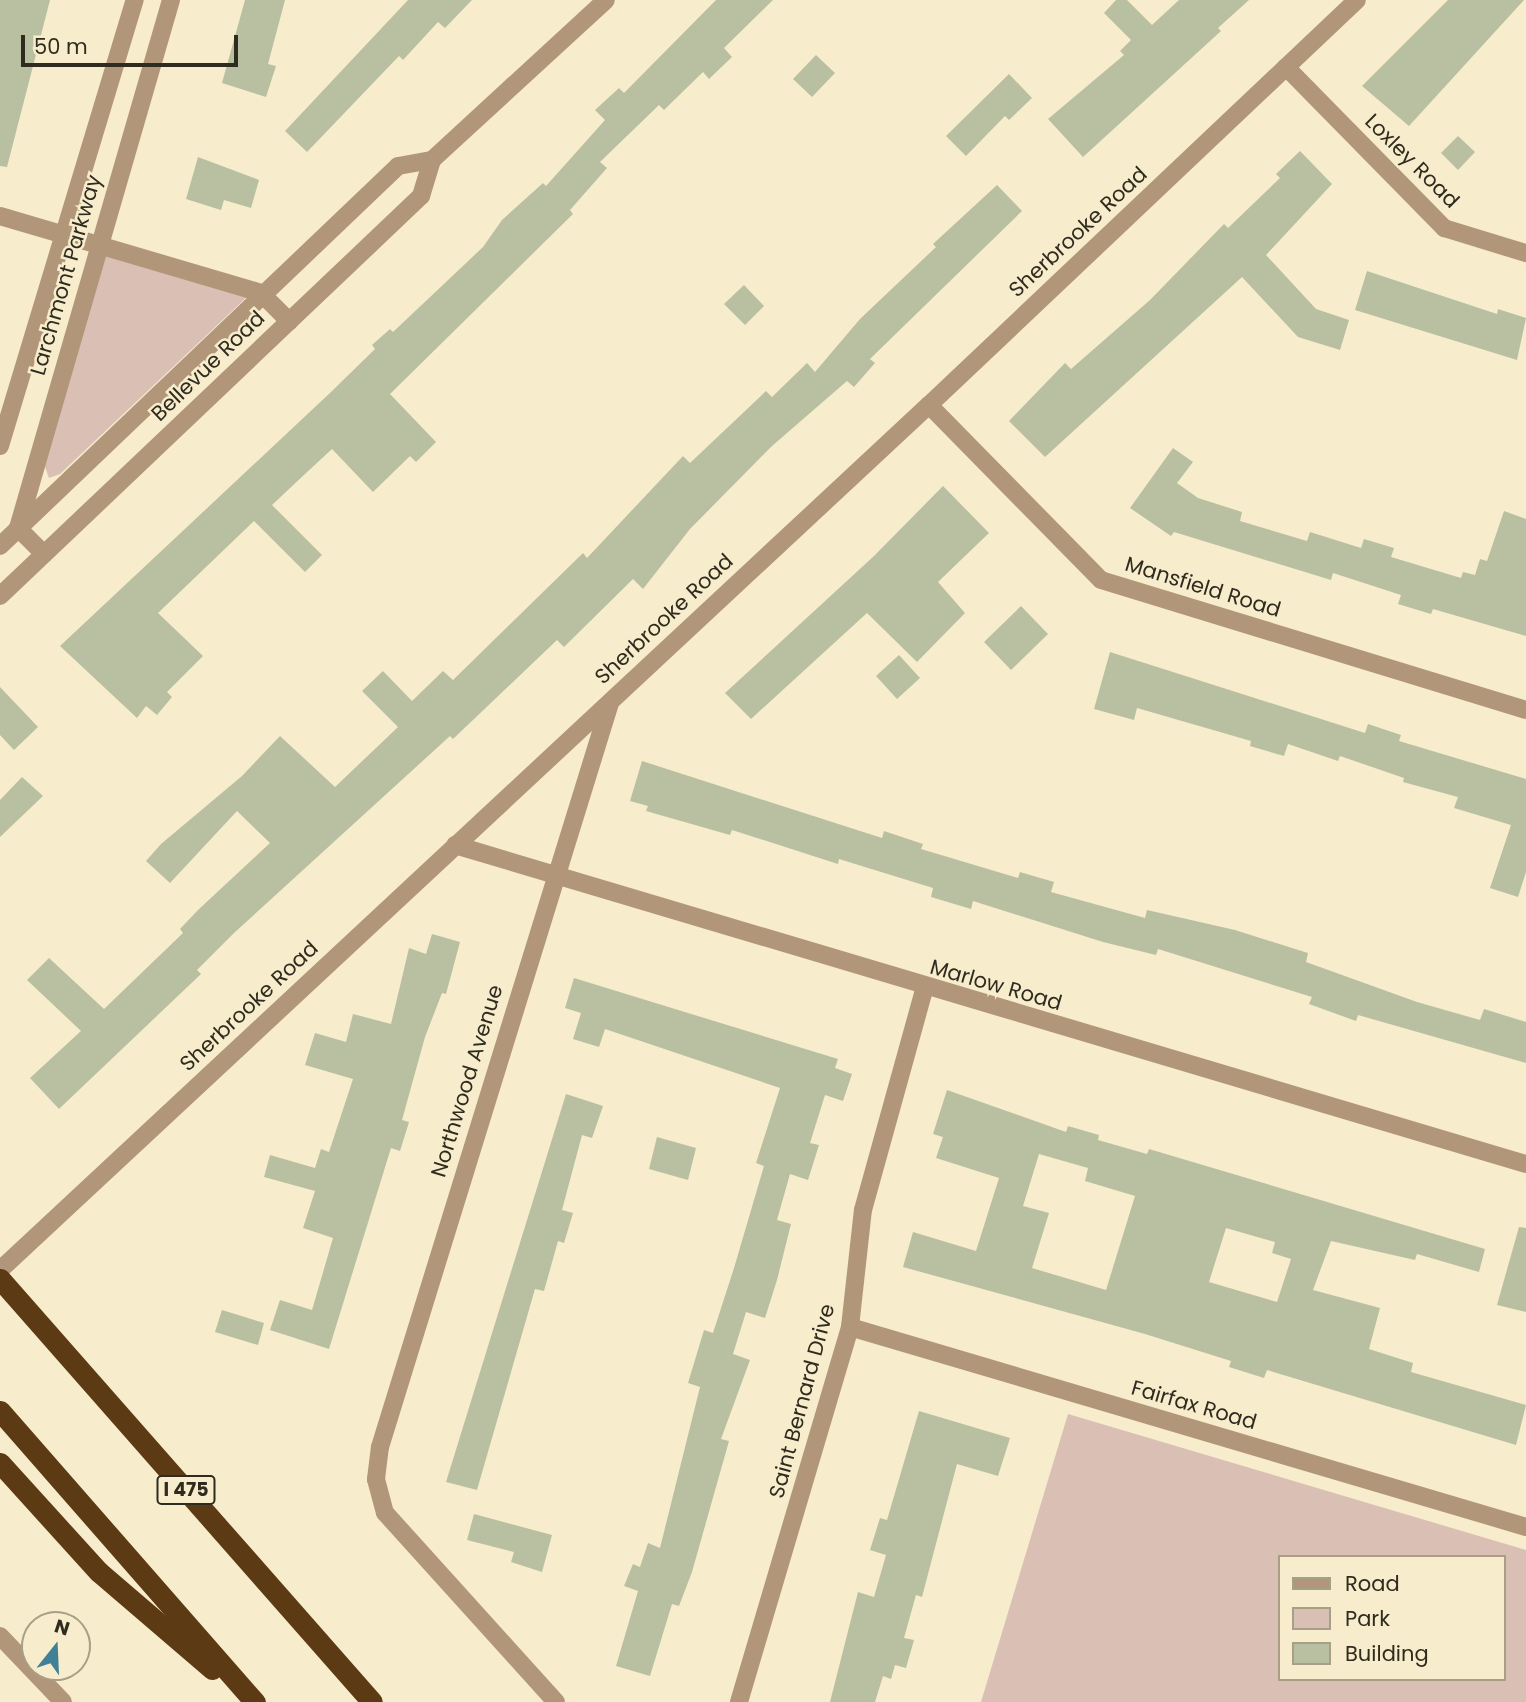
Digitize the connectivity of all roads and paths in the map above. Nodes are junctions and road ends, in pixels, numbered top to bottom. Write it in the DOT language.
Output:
graph roads {
  1 [pos="135,0"];
  2 [pos="171,0"];
  3 [pos="606,0"];
  4 [pos="1357,0"];
  5 [pos="1286,67"];
  6 [pos="432,160"];
  7 [pos="0,216"];
  8 [pos="65,236"];
  9 [pos="97,245"];
  10 [pos="1526,253"];
  11 [pos="261,293"];
  12 [pos="289,321"];
  13 [pos="929,405"];
  14 [pos="0,446"];
  15 [pos="18,528"];
  16 [pos="0,546"];
  17 [pos="44,554"];
  18 [pos="0,596"];
  19 [pos="611,699"];
  20 [pos="1526,710"];
  21 [pos="455,845"];
  22 [pos="553,877"];
  23 [pos="925,988"];
  24 [pos="1526,1164"];
  25 [pos="0,1270"];
  26 [pos="0,1279"];
  27 [pos="850,1327"];
  28 [pos="0,1411"];
  29 [pos="0,1463"];
  30 [pos="1526,1527"];
  31 [pos="0,1636"];
  32 [pos="63,1702"];
  33 [pos="253,1702"];
  34 [pos="372,1702"];
  35 [pos="556,1702"];
  36 [pos="739,1702"];
  1 -- 8 [label="street, Larchmont Parkway"];
  2 -- 9 [label="street, Larchmont Parkway"];
  3 -- 6 [label="street"];
  4 -- 5 [label="street, Sherbrooke Road"];
  5 -- 10 [label="street, Loxley Road"];
  5 -- 13 [label="street, Sherbrooke Road"];
  6 -- 11 [label="street, Bellevue Road"];
  6 -- 12 [label="street, Bellevue Road"];
  7 -- 8 [label="street"];
  8 -- 9 [label="street"];
  8 -- 14 [label="street, Larchmont Parkway"];
  9 -- 11 [label="street"];
  9 -- 15 [label="street, Larchmont Parkway"];
  11 -- 12 [label="street"];
  11 -- 15 [label="street, Bellevue Road"];
  12 -- 17 [label="street, Bellevue Road"];
  13 -- 19 [label="street, Sherbrooke Road"];
  13 -- 20 [label="street, Mansfield Road"];
  15 -- 16 [label="street, Bellevue Road"];
  15 -- 17 [label="street"];
  17 -- 18 [label="street, Bellevue Road"];
  19 -- 21 [label="street, Sherbrooke Road"];
  19 -- 22 [label="street, Northwood Avenue"];
  21 -- 22 [label="street, Marlow Road"];
  21 -- 25 [label="street, Sherbrooke Road"];
  22 -- 23 [label="street, Marlow Road"];
  22 -- 35 [label="street, Northwood Avenue"];
  23 -- 24 [label="street, Marlow Road"];
  23 -- 27 [label="street, Saint Bernard Drive"];
  26 -- 34 [label="highway, I 475"];
  27 -- 30 [label="street, Fairfax Road"];
  27 -- 36 [label="street, Saint Bernard Drive"];
  28 -- 33 [label="highway"];
  29 -- 33 [label="highway"];
  31 -- 32 [label="street"];
}
